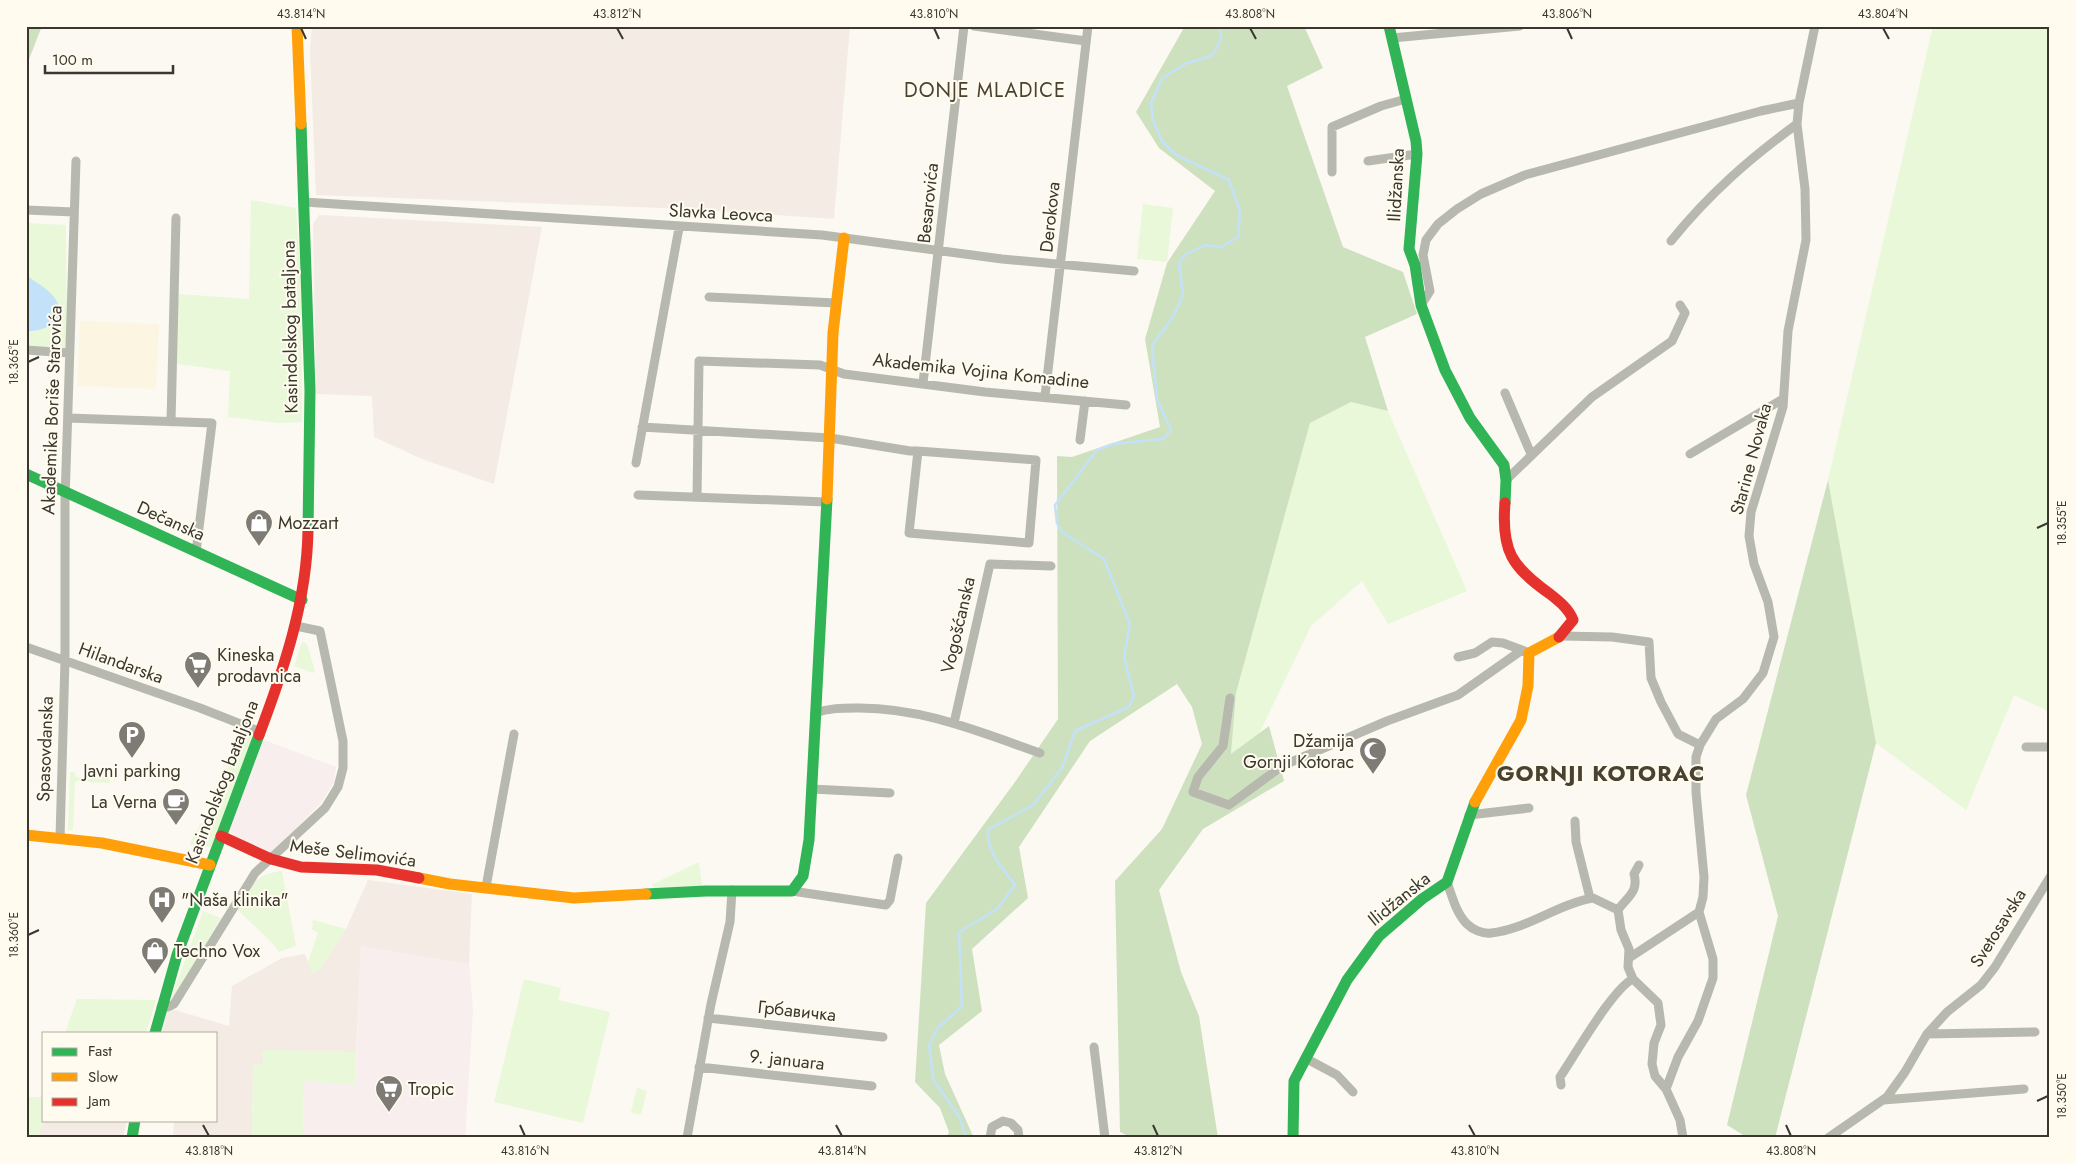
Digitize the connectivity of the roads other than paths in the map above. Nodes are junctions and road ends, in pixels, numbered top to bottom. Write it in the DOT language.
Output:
graph roads {
  1 [pos="297,26"];
  2 [pos="964,26"];
  3 [pos="974,26"];
  4 [pos="1088,26"];
  5 [pos="1389,26"];
  6 [pos="1520,26"];
  7 [pos="1815,26"];
  8 [pos="1031,30"];
  9 [pos="1392,38"];
  10 [pos="1086,41"];
  11 [pos="1406,99"];
  12 [pos="1798,103"];
  13 [pos="1797,124"];
  14 [pos="1417,154"];
  15 [pos="76,161"];
  16 [pos="1368,161"];
  17 [pos="1332,172"];
  18 [pos="304,202"];
  19 [pos="26,210"];
  20 [pos="74,212"];
  21 [pos="176,218"];
  22 [pos="679,228"];
  23 [pos="844,238"];
  24 [pos="1672,241"];
  25 [pos="939,250"];
  26 [pos="1061,266"];
  27 [pos="1134,271"];
  28 [pos="709,297"];
  29 [pos="836,303"];
  30 [pos="1421,305"];
  31 [pos="1680,305"];
  32 [pos="26,350"];
  33 [pos="69,353"];
  34 [pos="832,370"];
  35 [pos="923,383"];
  36 [pos="1505,393"];
  37 [pos="1045,396"];
  38 [pos="1783,399"];
  39 [pos="1086,400"];
  40 [pos="1126,405"];
  41 [pos="68,418"];
  42 [pos="171,422"];
  43 [pos="642,427"];
  44 [pos="697,432"];
  45 [pos="830,438"];
  46 [pos="1080,440"];
  47 [pos="918,451"];
  48 [pos="1531,454"];
  49 [pos="1690,454"];
  50 [pos="636,463"];
  51 [pos="26,474"];
  52 [pos="1506,480"];
  53 [pos="66,492"];
  54 [pos="638,495"];
  55 [pos="697,497"];
  56 [pos="826,502"];
  57 [pos="196,552"];
  58 [pos="1052,566"];
  59 [pos="302,600"];
  60 [pos="296,626"];
  61 [pos="1561,636"];
  62 [pos="26,647"];
  63 [pos="1526,651"];
  64 [pos="1458,657"];
  65 [pos="65,660"];
  66 [pos="1230,698"];
  67 [pos="815,713"];
  68 [pos="954,723"];
  69 [pos="261,732"];
  70 [pos="514,734"];
  71 [pos="1700,745"];
  72 [pos="2026,747"];
  73 [pos="2050,747"];
  74 [pos="1040,753"];
  75 [pos="812,789"];
  76 [pos="890,793"];
  77 [pos="1529,808"];
  78 [pos="1469,816"];
  79 [pos="1575,822"];
  80 [pos="26,835"];
  81 [pos="221,836"];
  82 [pos="60,838"];
  83 [pos="898,858"];
  84 [pos="271,859"];
  85 [pos="210,865"];
  86 [pos="1638,865"];
  87 [pos="2050,877"];
  88 [pos="1447,882"];
  89 [pos="486,887"];
  90 [pos="732,890"];
  91 [pos="792,891"];
  92 [pos="1590,898"];
  93 [pos="1618,910"];
  94 [pos="1699,912"];
  95 [pos="1629,958"];
  96 [pos="1633,979"];
  97 [pos="161,1007"];
  98 [pos="708,1018"];
  99 [pos="155,1032"];
  100 [pos="2036,1032"];
  101 [pos="1927,1034"];
  102 [pos="883,1037"];
  103 [pos="1094,1047"];
  104 [pos="1307,1059"];
  105 [pos="699,1067"];
  106 [pos="1561,1085"];
  107 [pos="872,1086"];
  108 [pos="1666,1089"];
  109 [pos="2024,1089"];
  110 [pos="1353,1092"];
  111 [pos="1882,1100"];
  112 [pos="135,1122"];
  113 [pos="132,1138"];
  114 [pos="688,1138"];
  115 [pos="990,1138"];
  116 [pos="1019,1138"];
  117 [pos="1105,1138"];
  118 [pos="1293,1138"];
  119 [pos="1683,1138"];
  120 [pos="1828,1138"];
  1 -- 18 [label="street, Kasindolskog bataljona"];
  2 -- 25 [label="street, Besarovića"];
  3 -- 8 [label="street"];
  4 -- 10 [label="street, Derokova"];
  5 -- 9 [label="street, Ilidžanska"];
  6 -- 9 [label="street"];
  7 -- 12 [label="street, Starine Novaka"];
  8 -- 10 [label="street"];
  9 -- 11 [label="street, Ilidžanska"];
  10 -- 26 [label="street, Derokova"];
  11 -- 14 [label="street, Ilidžanska"];
  11 -- 17 [label="street"];
  12 -- 13 [label="street, Starine Novaka"];
  12 -- 30 [label="street"];
  13 -- 24 [label="street"];
  13 -- 38 [label="street, Starine Novaka"];
  14 -- 16 [label="street"];
  14 -- 30 [label="street, Ilidžanska"];
  15 -- 20 [label="street, Akademika Boriše Starovića"];
  18 -- 22 [label="street, Slavka Leovca"];
  18 -- 59 [label="street, Kasindolskog bataljona"];
  19 -- 20 [label="street"];
  20 -- 33 [label="street, Akademika Boriše Starovića"];
  21 -- 42 [label="street"];
  22 -- 23 [label="street, Slavka Leovca"];
  22 -- 43 [label="street"];
  23 -- 25 [label="street, Slavka Leovca"];
  23 -- 29 [label="street"];
  25 -- 26 [label="street, Slavka Leovca"];
  25 -- 35 [label="street, Besarovića"];
  26 -- 27 [label="street, Slavka Leovca"];
  26 -- 37 [label="street, Derokova"];
  28 -- 29 [label="street"];
  29 -- 34 [label="street"];
  30 -- 52 [label="street, Ilidžanska"];
  31 -- 48 [label="street"];
  32 -- 33 [label="street"];
  33 -- 41 [label="street, Akademika Boriše Starovića"];
  34 -- 35 [label="street, Akademika Vojina Komadine"];
  34 -- 44 [label="street, Akademika Vojina Komadine"];
  34 -- 45 [label="street"];
  35 -- 37 [label="street, Akademika Vojina Komadine"];
  36 -- 48 [label="street"];
  37 -- 39 [label="street, Akademika Vojina Komadine"];
  38 -- 49 [label="street"];
  38 -- 71 [label="street, Starine Novaka"];
  39 -- 40 [label="street, Akademika Vojina Komadine"];
  39 -- 46 [label="street"];
  41 -- 42 [label="street"];
  41 -- 53 [label="street, Akademika Boriše Starovića"];
  42 -- 57 [label="street"];
  43 -- 44 [label="street"];
  43 -- 50 [label="street"];
  44 -- 45 [label="street"];
  44 -- 55 [label="street, Akademika Vojina Komadine"];
  45 -- 47 [label="street"];
  45 -- 56 [label="street"];
  47 -- 47 [label="street"];
  48 -- 52 [label="street"];
  51 -- 53 [label="street, Dečanska"];
  52 -- 61 [label="street, Ilidžanska"];
  53 -- 57 [label="street, Dečanska"];
  53 -- 65 [label="street, Akademika Boriše Starovića"];
  54 -- 55 [label="street"];
  55 -- 56 [label="street"];
  56 -- 67 [label="street"];
  57 -- 59 [label="street, Dečanska"];
  58 -- 68 [label="street, Vogošćanska"];
  59 -- 60 [label="street, Kasindolskog bataljona"];
  60 -- 69 [label="street, Kasindolskog bataljona"];
  60 -- 84 [label="street"];
  61 -- 63 [label="street"];
  61 -- 71 [label="street"];
  62 -- 65 [label="street, Hilandarska"];
  63 -- 64 [label="street"];
  63 -- 66 [label="street"];
  63 -- 78 [label="street, Ilidžanska"];
  65 -- 69 [label="street, Hilandarska"];
  65 -- 82 [label="street, Spasovdanska"];
  67 -- 68 [label="street"];
  67 -- 75 [label="street"];
  68 -- 74 [label="street"];
  69 -- 81 [label="street, Kasindolskog bataljona"];
  70 -- 89 [label="street"];
  71 -- 94 [label="street, Starine Novaka"];
  72 -- 73 [label="street"];
  75 -- 76 [label="street"];
  75 -- 91 [label="street"];
  77 -- 78 [label="street"];
  78 -- 88 [label="street, Ilidžanska"];
  79 -- 92 [label="street"];
  80 -- 82 [label="street"];
  81 -- 84 [label="street, Meše Selimovića"];
  81 -- 85 [label="street, Kasindolskog bataljona"];
  82 -- 85 [label="street"];
  83 -- 91 [label="street, Meše Selimovića"];
  84 -- 89 [label="street, Meše Selimovića"];
  84 -- 97 [label="street"];
  85 -- 97 [label="street, Kasindolskog bataljona"];
  86 -- 93 [label="street"];
  87 -- 101 [label="street, Svetosavska"];
  88 -- 92 [label="street"];
  88 -- 104 [label="street, Ilidžanska"];
  89 -- 90 [label="street, Meše Selimovića"];
  90 -- 91 [label="street, Meše Selimovića"];
  90 -- 98 [label="street"];
  92 -- 93 [label="street"];
  93 -- 95 [label="street"];
  94 -- 95 [label="street"];
  94 -- 108 [label="street, Starine Novaka"];
  95 -- 96 [label="street"];
  96 -- 106 [label="street"];
  96 -- 108 [label="street"];
  97 -- 99 [label="street, Kasindolskog bataljona"];
  98 -- 102 [label="street, Грбавичка"];
  98 -- 105 [label="street"];
  100 -- 101 [label="street"];
  101 -- 111 [label="street, Svetosavska"];
  103 -- 117 [label="street"];
  104 -- 110 [label="street"];
  104 -- 118 [label="street, Ilidžanska"];
  105 -- 107 [label="street, 9. januara"];
  105 -- 114 [label="street"];
  108 -- 119 [label="street"];
  109 -- 111 [label="street"];
  111 -- 120 [label="street, Svetosavska"];
  112 -- 113 [label="street"];
  115 -- 116 [label="street"];
}
